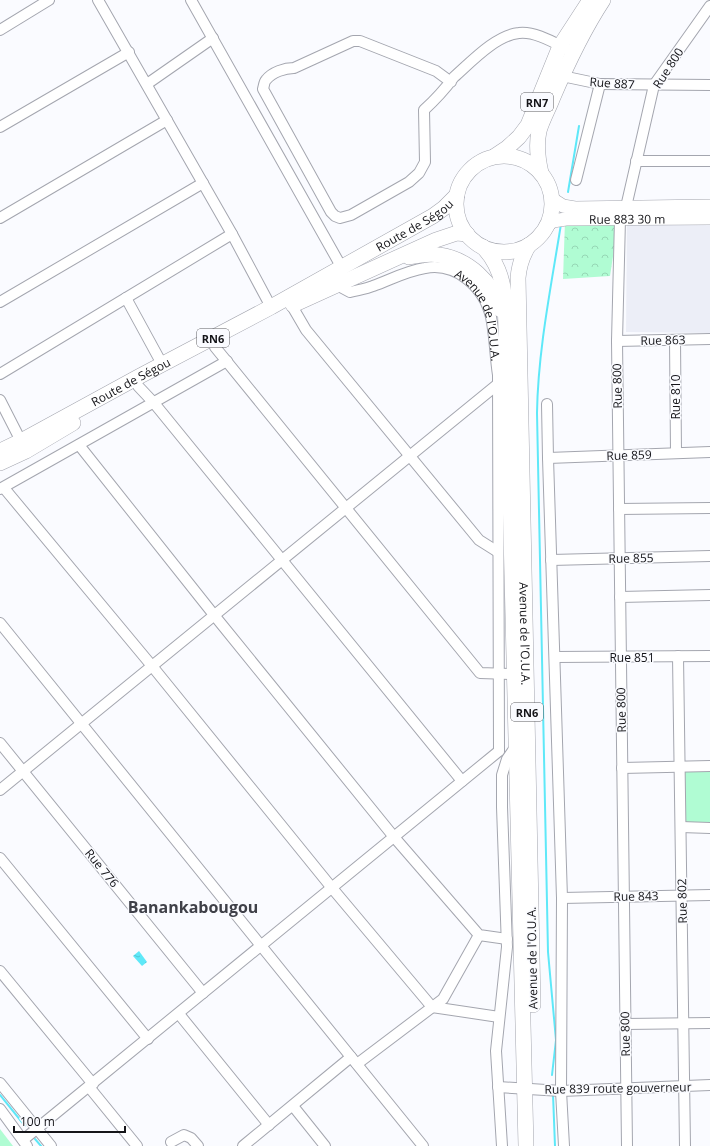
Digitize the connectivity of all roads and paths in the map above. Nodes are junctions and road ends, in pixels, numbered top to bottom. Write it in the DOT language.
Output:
graph roads {
  1 [pos="49,0"];
  2 [pos="98,0"];
  3 [pos="191,0"];
  4 [pos="590,0"];
  5 [pos="603,0"];
  6 [pos="710,6"];
  7 [pos="0,30"];
  8 [pos="212,38"];
  9 [pos="566,49"];
  10 [pos="129,52"];
  11 [pos="562,76"];
  12 [pos="450,82"];
  13 [pos="147,84"];
  14 [pos="600,84"];
  15 [pos="654,85"];
  16 [pos="710,85"];
  17 [pos="167,120"];
  18 [pos="0,127"];
  19 [pos="495,156"];
  20 [pos="636,161"];
  21 [pos="710,161"];
  22 [pos="541,174"];
  23 [pos="576,180"];
  24 [pos="203,183"];
  25 [pos="457,196"];
  26 [pos="552,199"];
  27 [pos="710,206"];
  28 [pos="623,213"];
  29 [pos="0,218"];
  30 [pos="710,218"];
  31 [pos="546,226"];
  32 [pos="232,234"];
  33 [pos="467,234"];
  34 [pos="529,245"];
  35 [pos="483,247"];
  36 [pos="384,263"];
  37 [pos="342,268"];
  38 [pos="337,285"];
  39 [pos="126,298"];
  40 [pos="0,302"];
  41 [pos="292,306"];
  42 [pos="271,307"];
  43 [pos="506,330"];
  44 [pos="710,339"];
  45 [pos="675,340"];
  46 [pos="617,341"];
  47 [pos="215,347"];
  48 [pos="227,361"];
  49 [pos="162,364"];
  50 [pos="0,374"];
  51 [pos="501,384"];
  52 [pos="138,386"];
  53 [pos="0,400"];
  54 [pos="154,403"];
  55 [pos="547,404"];
  56 [pos="78,445"];
  57 [pos="23,446"];
  58 [pos="0,451"];
  59 [pos="710,452"];
  60 [pos="676,453"];
  61 [pos="409,456"];
  62 [pos="618,456"];
  63 [pos="548,458"];
  64 [pos="0,464"];
  65 [pos="2,488"];
  66 [pos="346,507"];
  67 [pos="710,508"];
  68 [pos="619,509"];
  69 [pos="498,552"];
  70 [pos="710,556"];
  71 [pos="619,559"];
  72 [pos="282,560"];
  73 [pos="552,560"];
  74 [pos="710,595"];
  75 [pos="620,597"];
  76 [pos="214,615"];
  77 [pos="0,623"];
  78 [pos="678,656"];
  79 [pos="710,656"];
  80 [pos="555,657"];
  81 [pos="621,657"];
  82 [pos="152,666"];
  83 [pos="498,674"];
  84 [pos="514,674"];
  85 [pos="82,723"];
  86 [pos="0,743"];
  87 [pos="498,750"];
  88 [pos="512,765"];
  89 [pos="710,766"];
  90 [pos="680,767"];
  91 [pos="622,768"];
  92 [pos="23,771"];
  93 [pos="462,781"];
  94 [pos="0,790"];
  95 [pos="681,827"];
  96 [pos="710,828"];
  97 [pos="394,837"];
  98 [pos="0,858"];
  99 [pos="332,888"];
  100 [pos="710,895"];
  101 [pos="682,896"];
  102 [pos="624,897"];
  103 [pos="562,898"];
  104 [pos="479,935"];
  105 [pos="507,939"];
  106 [pos="261,946"];
  107 [pos="0,971"];
  108 [pos="203,993"];
  109 [pos="432,1007"];
  110 [pos="178,1014"];
  111 [pos="499,1017"];
  112 [pos="710,1023"];
  113 [pos="625,1024"];
  114 [pos="684,1024"];
  115 [pos="148,1039"];
  116 [pos="354,1061"];
  117 [pos="0,1083"];
  118 [pos="91,1086"];
  119 [pos="685,1086"];
  120 [pos="710,1086"];
  121 [pos="498,1087"];
  122 [pos="626,1088"];
  123 [pos="530,1089"];
  124 [pos="561,1091"];
  125 [pos="293,1106"];
  126 [pos="0,1108"];
  127 [pos="269,1125"];
  128 [pos="38,1129"];
  129 [pos="171,1142"];
  130 [pos="25,1143"];
  131 [pos="51,1146"];
  132 [pos="137,1146"];
  133 [pos="198,1146"];
  134 [pos="243,1146"];
  135 [pos="324,1146"];
  136 [pos="423,1146"];
  137 [pos="502,1146"];
  138 [pos="526,1146"];
  139 [pos="535,1146"];
  140 [pos="564,1146"];
  141 [pos="627,1146"];
  142 [pos="685,1146"];
  1 -- 7 [label="street"];
  2 -- 10 [label="street"];
  3 -- 8 [label="street"];
  4 -- 9 [label="highway, RN7"];
  5 -- 9 [label="highway, RN7"];
  6 -- 15 [label="street, Rue 800"];
  8 -- 13 [label="street"];
  8 -- 37 [label="street"];
  9 -- 11 [label="highway, RN7"];
  9 -- 12 [label="street"];
  9 -- 19 [label="highway, RN7"];
  10 -- 13 [label="street"];
  10 -- 18 [label="street"];
  11 -- 14 [label="street, Rue 887"];
  11 -- 22 [label="highway, RN7"];
  12 -- 12 [label="street"];
  13 -- 17 [label="street"];
  14 -- 15 [label="street, Rue 887"];
  14 -- 23 [label="street"];
  15 -- 16 [label="street, Rue 887"];
  15 -- 20 [label="street, Rue 800"];
  17 -- 24 [label="street"];
  17 -- 29 [label="street"];
  19 -- 22 [label="highway"];
  19 -- 25 [label="highway"];
  20 -- 21 [label="street"];
  20 -- 28 [label="street, Rue 800"];
  22 -- 26 [label="highway"];
  24 -- 32 [label="street"];
  24 -- 40 [label="street"];
  25 -- 33 [label="highway, Route de Ségou"];
  25 -- 37 [label="highway, Route de Ségou / RN6"];
  26 -- 28 [label="main road"];
  26 -- 31 [label="highway"];
  27 -- 28 [label="main road"];
  28 -- 30 [label="main road, Rue 883 30 m"];
  28 -- 31 [label="main road, Rue 883 30 m"];
  28 -- 46 [label="street, Rue 800"];
  31 -- 34 [label="highway"];
  32 -- 39 [label="street"];
  32 -- 42 [label="street"];
  33 -- 35 [label="highway"];
  33 -- 36 [label="highway, Route de Ségou / RN6"];
  34 -- 35 [label="highway"];
  34 -- 123 [label="highway, Avenue de l'O.U.A. / RN6"];
  35 -- 43 [label="highway, Avenue de l'O.U.A. / RN6"];
  36 -- 38 [label="highway, Route de Ségou / RN6"];
  36 -- 43 [label="highway, RN6"];
  37 -- 42 [label="highway, Route de Ségou / RN6"];
  38 -- 41 [label="highway, Route de Ségou / RN6"];
  38 -- 51 [label="street, Avenue de l'O.U.A."];
  39 -- 49 [label="street"];
  39 -- 50 [label="street"];
  41 -- 47 [label="highway, Route de Ségou / RN6"];
  41 -- 61 [label="street"];
  42 -- 49 [label="highway, Route de Ségou / RN6"];
  43 -- 51 [label="highway, Avenue de l'O.U.A. / RN6"];
  44 -- 45 [label="street, Rue 863"];
  45 -- 46 [label="street, Rue 863"];
  45 -- 60 [label="street, Rue 810"];
  46 -- 62 [label="street, Rue 800"];
  47 -- 48 [label="street"];
  47 -- 52 [label="highway, Route de Ségou / RN6"];
  48 -- 54 [label="street"];
  48 -- 66 [label="street"];
  49 -- 57 [label="highway, Route de Ségou / RN6"];
  51 -- 61 [label="street"];
  51 -- 69 [label="street, Avenue de l'O.U.A."];
  51 -- 84 [label="highway, Avenue de l'O.U.A. / RN6"];
  52 -- 54 [label="street"];
  52 -- 57 [label="highway, Route de Ségou / RN6"];
  53 -- 57 [label="street"];
  54 -- 56 [label="street"];
  54 -- 72 [label="street"];
  55 -- 63 [label="street"];
  56 -- 65 [label="street"];
  56 -- 76 [label="street"];
  57 -- 58 [label="highway, Route de Ségou / RN6"];
  57 -- 64 [label="highway, Route de Ségou / RN6"];
  59 -- 60 [label="street, Rue 859"];
  60 -- 62 [label="street, Rue 859"];
  61 -- 66 [label="street"];
  61 -- 69 [label="street"];
  62 -- 63 [label="street, Rue 859"];
  62 -- 68 [label="street, Rue 800"];
  63 -- 73 [label="street"];
  65 -- 82 [label="street"];
  66 -- 72 [label="street"];
  66 -- 83 [label="street"];
  67 -- 68 [label="street"];
  68 -- 71 [label="street, Rue 800"];
  69 -- 83 [label="street, Avenue de l'O.U.A."];
  70 -- 71 [label="street, Rue 855"];
  71 -- 73 [label="street, Rue 855"];
  71 -- 75 [label="street, Rue 800"];
  72 -- 76 [label="street"];
  72 -- 93 [label="street"];
  73 -- 80 [label="street"];
  74 -- 75 [label="street"];
  75 -- 81 [label="street, Rue 800"];
  76 -- 82 [label="street"];
  76 -- 97 [label="street"];
  77 -- 85 [label="street"];
  78 -- 79 [label="street, Rue 851"];
  78 -- 81 [label="street, Rue 851"];
  78 -- 90 [label="street, Rue 802"];
  80 -- 81 [label="street, Rue 851"];
  80 -- 103 [label="street"];
  81 -- 91 [label="street, Rue 800"];
  82 -- 85 [label="street"];
  82 -- 99 [label="street"];
  83 -- 84 [label="street"];
  83 -- 87 [label="street, Avenue de l'O.U.A."];
  84 -- 88 [label="highway, Avenue de l'O.U.A. / RN6"];
  85 -- 92 [label="street"];
  85 -- 106 [label="street"];
  86 -- 92 [label="street, Rue 776"];
  87 -- 88 [label="street"];
  87 -- 93 [label="street"];
  88 -- 105 [label="street, Avenue de l'O.U.A."];
  88 -- 123 [label="highway, Avenue de l'O.U.A. / RN6"];
  89 -- 90 [label="street"];
  90 -- 91 [label="street"];
  90 -- 95 [label="street, Rue 802"];
  91 -- 102 [label="street, Rue 800"];
  92 -- 94 [label="street"];
  92 -- 108 [label="street, Rue 776"];
  93 -- 97 [label="street"];
  95 -- 96 [label="street"];
  95 -- 101 [label="street, Rue 802"];
  97 -- 99 [label="street"];
  97 -- 104 [label="street"];
  98 -- 115 [label="street"];
  99 -- 106 [label="street"];
  99 -- 109 [label="street"];
  100 -- 101 [label="street, Rue 843"];
  101 -- 102 [label="street, Rue 843"];
  101 -- 114 [label="street, Rue 802"];
  102 -- 103 [label="street, Rue 843"];
  102 -- 113 [label="street, Rue 800"];
  103 -- 124 [label="street"];
  104 -- 105 [label="street"];
  104 -- 109 [label="street"];
  105 -- 111 [label="street, Avenue de l'O.U.A."];
  106 -- 108 [label="street"];
  106 -- 116 [label="street"];
  107 -- 118 [label="street"];
  108 -- 110 [label="street"];
  109 -- 111 [label="street"];
  109 -- 116 [label="street"];
  110 -- 115 [label="street"];
  110 -- 127 [label="street"];
  111 -- 121 [label="street, Avenue de l'O.U.A."];
  112 -- 114 [label="street"];
  113 -- 114 [label="street"];
  113 -- 122 [label="street, Rue 800"];
  114 -- 119 [label="street, Rue 802"];
  115 -- 118 [label="street"];
  116 -- 125 [label="street"];
  116 -- 136 [label="street"];
  117 -- 128 [label="street"];
  118 -- 128 [label="street"];
  118 -- 132 [label="street"];
  119 -- 120 [label="street, Rue 839 route gouverneur"];
  119 -- 122 [label="street, Rue 839 route gouverneur"];
  119 -- 142 [label="street, Rue 802"];
  121 -- 123 [label="street, Rue 839 route gouverneur"];
  121 -- 137 [label="street, Avenue de l'O.U.A."];
  122 -- 124 [label="street, Rue 839 route gouverneur"];
  122 -- 141 [label="street, Rue 800"];
  123 -- 124 [label="street, Rue 839 route gouverneur"];
  123 -- 138 [label="highway, Avenue de l'O.U.A. / RN6"];
  123 -- 139 [label="highway, Avenue de l'O.U.A. / RN6"];
  124 -- 140 [label="street"];
  125 -- 127 [label="street"];
  125 -- 135 [label="street"];
  126 -- 130 [label="street"];
  127 -- 134 [label="street"];
  128 -- 130 [label="street"];
  128 -- 131 [label="street"];
  129 -- 133 [label="street"];
}
